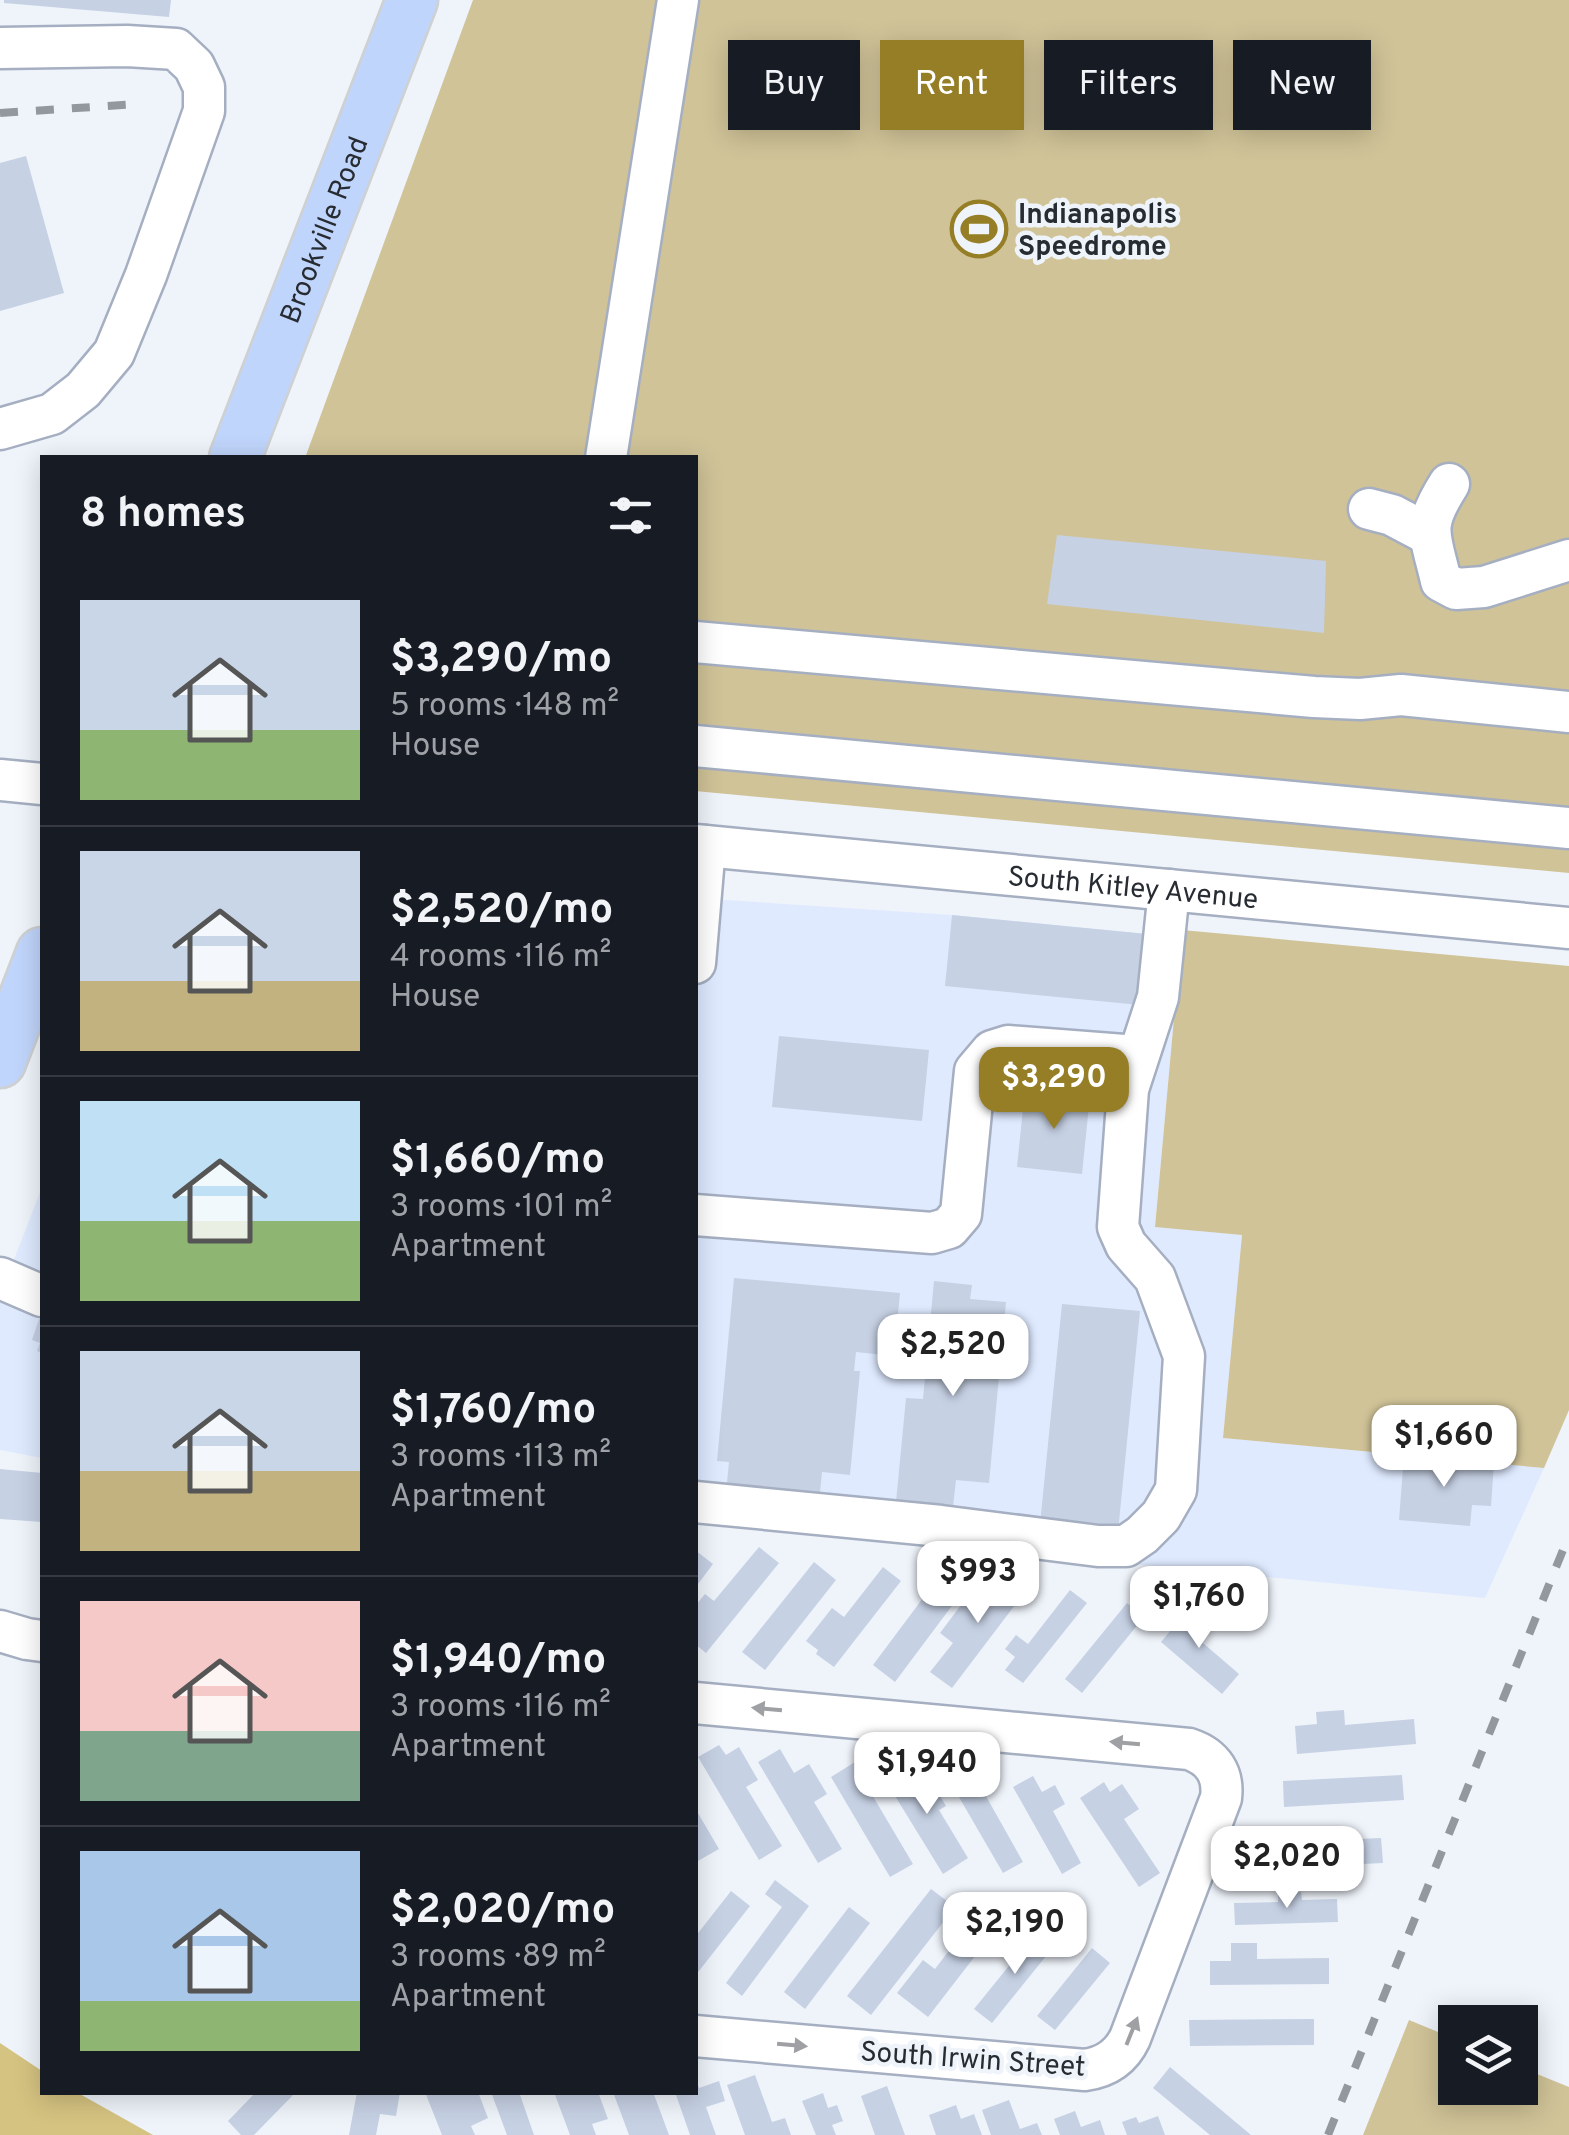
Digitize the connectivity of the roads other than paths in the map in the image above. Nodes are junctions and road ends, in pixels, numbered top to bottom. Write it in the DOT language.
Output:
graph roads {
  1 [pos="412,0"];
  2 [pos="678,0"];
  3 [pos="0,48"];
  4 [pos="0,429"];
  5 [pos="236,455"];
  6 [pos="606,455"];
  7 [pos="1450,484"];
  8 [pos="1369,510"];
  9 [pos="1428,534"];
  10 [pos="1569,560"];
  11 [pos="698,642"];
  12 [pos="1569,712"];
  13 [pos="698,746"];
  14 [pos="0,780"];
  15 [pos="40,784"];
  16 [pos="1569,828"];
  17 [pos="700,846"];
  18 [pos="1170,890"];
  19 [pos="698,893"];
  20 [pos="1569,928"];
  21 [pos="24,971"];
  22 [pos="1137,1056"];
  23 [pos="0,1062"];
  24 [pos="698,1215"];
  25 [pos="0,1278"];
  26 [pos="40,1295"];
  27 [pos="698,1502"];
  28 [pos="0,1631"];
  29 [pos="40,1640"];
  30 [pos="698,1702"];
  31 [pos="698,2036"];
  1 -- 5 [label="main road, Brookville Road"];
  2 -- 6 [label="street"];
  3 -- 4 [label="street"];
  7 -- 9 [label="street"];
  8 -- 9 [label="street"];
  9 -- 10 [label="street"];
  11 -- 12 [label="street"];
  13 -- 16 [label="street"];
  14 -- 15 [label="street"];
  17 -- 18 [label="street, South Kitley Avenue"];
  17 -- 19 [label="street"];
  18 -- 20 [label="street, South Kitley Avenue"];
  18 -- 22 [label="street"];
  21 -- 23 [label="main road"];
  22 -- 24 [label="street"];
  22 -- 27 [label="street"];
  25 -- 26 [label="street"];
  28 -- 29 [label="street"];
  31 -- 30 [label="street, South Irwin Street, one-way"];
}
